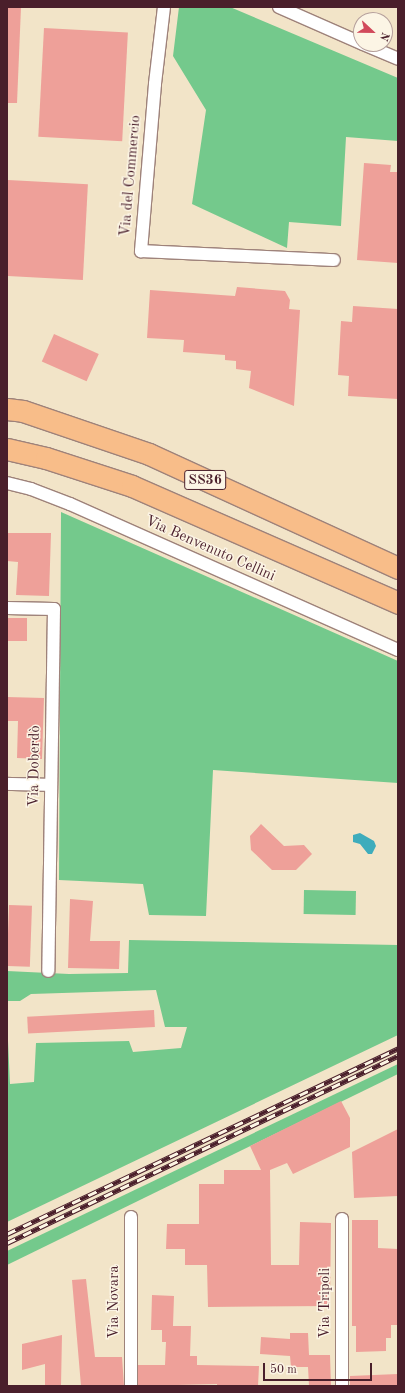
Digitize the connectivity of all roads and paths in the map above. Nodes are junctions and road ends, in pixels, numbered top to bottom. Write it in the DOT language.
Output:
graph roads {
  1 [pos="164,7"];
  2 [pos="279,7"];
  3 [pos="353,39"];
  4 [pos="382,52"];
  5 [pos="398,59"];
  6 [pos="334,260"];
  7 [pos="7,409"];
  8 [pos="7,449"];
  9 [pos="7,484"];
  10 [pos="398,568"];
  11 [pos="398,603"];
  12 [pos="7,608"];
  13 [pos="398,650"];
  14 [pos="7,784"];
  15 [pos="50,785"];
  16 [pos="48,971"];
  17 [pos="131,1217"];
  18 [pos="342,1219"];
  19 [pos="130,1386"];
  20 [pos="342,1386"];
  1 -- 6 [label="street, Via del Commercio"];
  2 -- 3 [label="street"];
  4 -- 5 [label="street"];
  7 -- 10 [label="highway, SS36"];
  8 -- 11 [label="highway, SS36"];
  9 -- 13 [label="street, Via Benvenuto Cellini"];
  12 -- 15 [label="street, Via Doberdò"];
  14 -- 15 [label="street"];
  15 -- 16 [label="street, Via Doberdò"];
  17 -- 19 [label="street, Via Novara"];
  18 -- 20 [label="street, Via Tripoli"];
}
